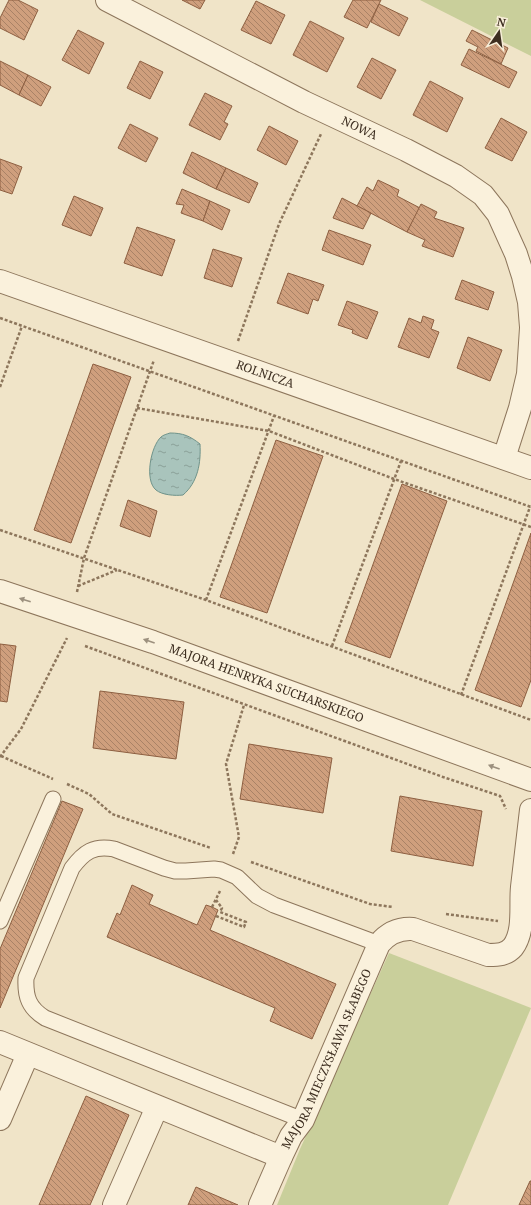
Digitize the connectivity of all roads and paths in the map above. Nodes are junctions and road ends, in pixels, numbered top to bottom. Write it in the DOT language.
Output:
graph roads {
  1 [pos="107,0"];
  2 [pos="331,115"];
  3 [pos="0,281"];
  4 [pos="0,318"];
  5 [pos="22,326"];
  6 [pos="531,327"];
  7 [pos="162,338"];
  8 [pos="231,362"];
  9 [pos="150,372"];
  10 [pos="0,387"];
  11 [pos="137,408"];
  12 [pos="274,416"];
  13 [pos="269,431"];
  14 [pos="504,458"];
  15 [pos="401,461"];
  16 [pos="531,468"];
  17 [pos="394,479"];
  18 [pos="530,507"];
  19 [pos="523,524"];
  20 [pos="531,527"];
  21 [pos="0,530"];
  22 [pos="84,558"];
  23 [pos="117,570"];
  24 [pos="78,586"];
  25 [pos="0,591"];
  26 [pos="206,600"];
  27 [pos="72,615"];
  28 [pos="59,637"];
  29 [pos="66,639"];
  30 [pos="74,642"];
  31 [pos="81,645"];
  32 [pos="332,646"];
  33 [pos="461,695"];
  34 [pos="244,705"];
  35 [pos="531,720"];
  36 [pos="0,757"];
  37 [pos="55,779"];
  38 [pos="531,780"];
  39 [pos="62,782"];
  40 [pos="53,799"];
  41 [pos="531,810"];
  42 [pos="510,815"];
  43 [pos="232,855"];
  44 [pos="240,858"];
  45 [pos="247,860"];
  46 [pos="228,873"];
  47 [pos="216,900"];
  48 [pos="212,907"];
  49 [pos="401,908"];
  50 [pos="438,913"];
  51 [pos="216,916"];
  52 [pos="0,921"];
  53 [pos="499,921"];
  54 [pos="379,944"];
  55 [pos="0,1042"];
  56 [pos="28,1054"];
  57 [pos="157,1107"];
  58 [pos="0,1118"];
  59 [pos="303,1120"];
  60 [pos="281,1157"];
  61 [pos="114,1205"];
  62 [pos="260,1205"];
  1 -- 2 [label="street, NOWA"];
  2 -- 6 [label="street, NOWA"];
  2 -- 8 [label="path"];
  3 -- 7 [label="street, ROLNICZA"];
  4 -- 5 [label="path"];
  5 -- 9 [label="path"];
  5 -- 10 [label="path"];
  6 -- 14 [label="street, NOWA"];
  7 -- 8 [label="street, ROLNICZA"];
  7 -- 9 [label="path"];
  8 -- 14 [label="street, ROLNICZA"];
  9 -- 11 [label="path"];
  9 -- 12 [label="path"];
  11 -- 13 [label="path"];
  11 -- 22 [label="path"];
  12 -- 13 [label="path"];
  12 -- 15 [label="path"];
  13 -- 17 [label="path"];
  13 -- 26 [label="path"];
  14 -- 16 [label="street, ROLNICZA"];
  15 -- 17 [label="path"];
  15 -- 18 [label="path"];
  17 -- 19 [label="path"];
  17 -- 32 [label="path"];
  18 -- 19 [label="path"];
  19 -- 20 [label="path"];
  19 -- 33 [label="path"];
  21 -- 22 [label="path"];
  22 -- 23 [label="path"];
  22 -- 24 [label="path"];
  23 -- 24 [label="path"];
  23 -- 26 [label="path"];
  24 -- 27 [label="path"];
  27 -- 25 [label="street, MAJORA HENRYKA SUCHARSKIEGO, one-way"];
  26 -- 32 [label="path"];
  27 -- 29 [label="path"];
  38 -- 27 [label="street, MAJORA HENRYKA SUCHARSKIEGO, one-way"];
  28 -- 29 [label="path"];
  29 -- 30 [label="path"];
  29 -- 36 [label="path"];
  31 -- 34 [label="path"];
  32 -- 33 [label="path"];
  33 -- 35 [label="path"];
  34 -- 42 [label="path"];
  34 -- 43 [label="path"];
  36 -- 37 [label="path"];
  39 -- 43 [label="path"];
  40 -- 52 [label="lane"];
  41 -- 54 [label="street, MAJORA MIECZYSŁAWA SŁABEGO"];
  43 -- 44 [label="path"];
  43 -- 46 [label="path"];
  45 -- 49 [label="path"];
  46 -- 47 [label="path"];
  46 -- 54 [label="lane"];
  46 -- 59 [label="lane"];
  47 -- 48 [label="path"];
  47 -- 51 [label="path"];
  50 -- 53 [label="path"];
  54 -- 59 [label="street, MAJORA MIECZYSŁAWA SŁABEGO"];
  55 -- 56 [label="street, MAJORA MIECZYSŁAWA SŁABEGO"];
  56 -- 57 [label="street, MAJORA MIECZYSŁAWA SŁABEGO"];
  56 -- 58 [label="street"];
  57 -- 60 [label="street, MAJORA MIECZYSŁAWA SŁABEGO"];
  57 -- 61 [label="street"];
  59 -- 60 [label="street, MAJORA MIECZYSŁAWA SŁABEGO"];
  60 -- 62 [label="street"];
}
